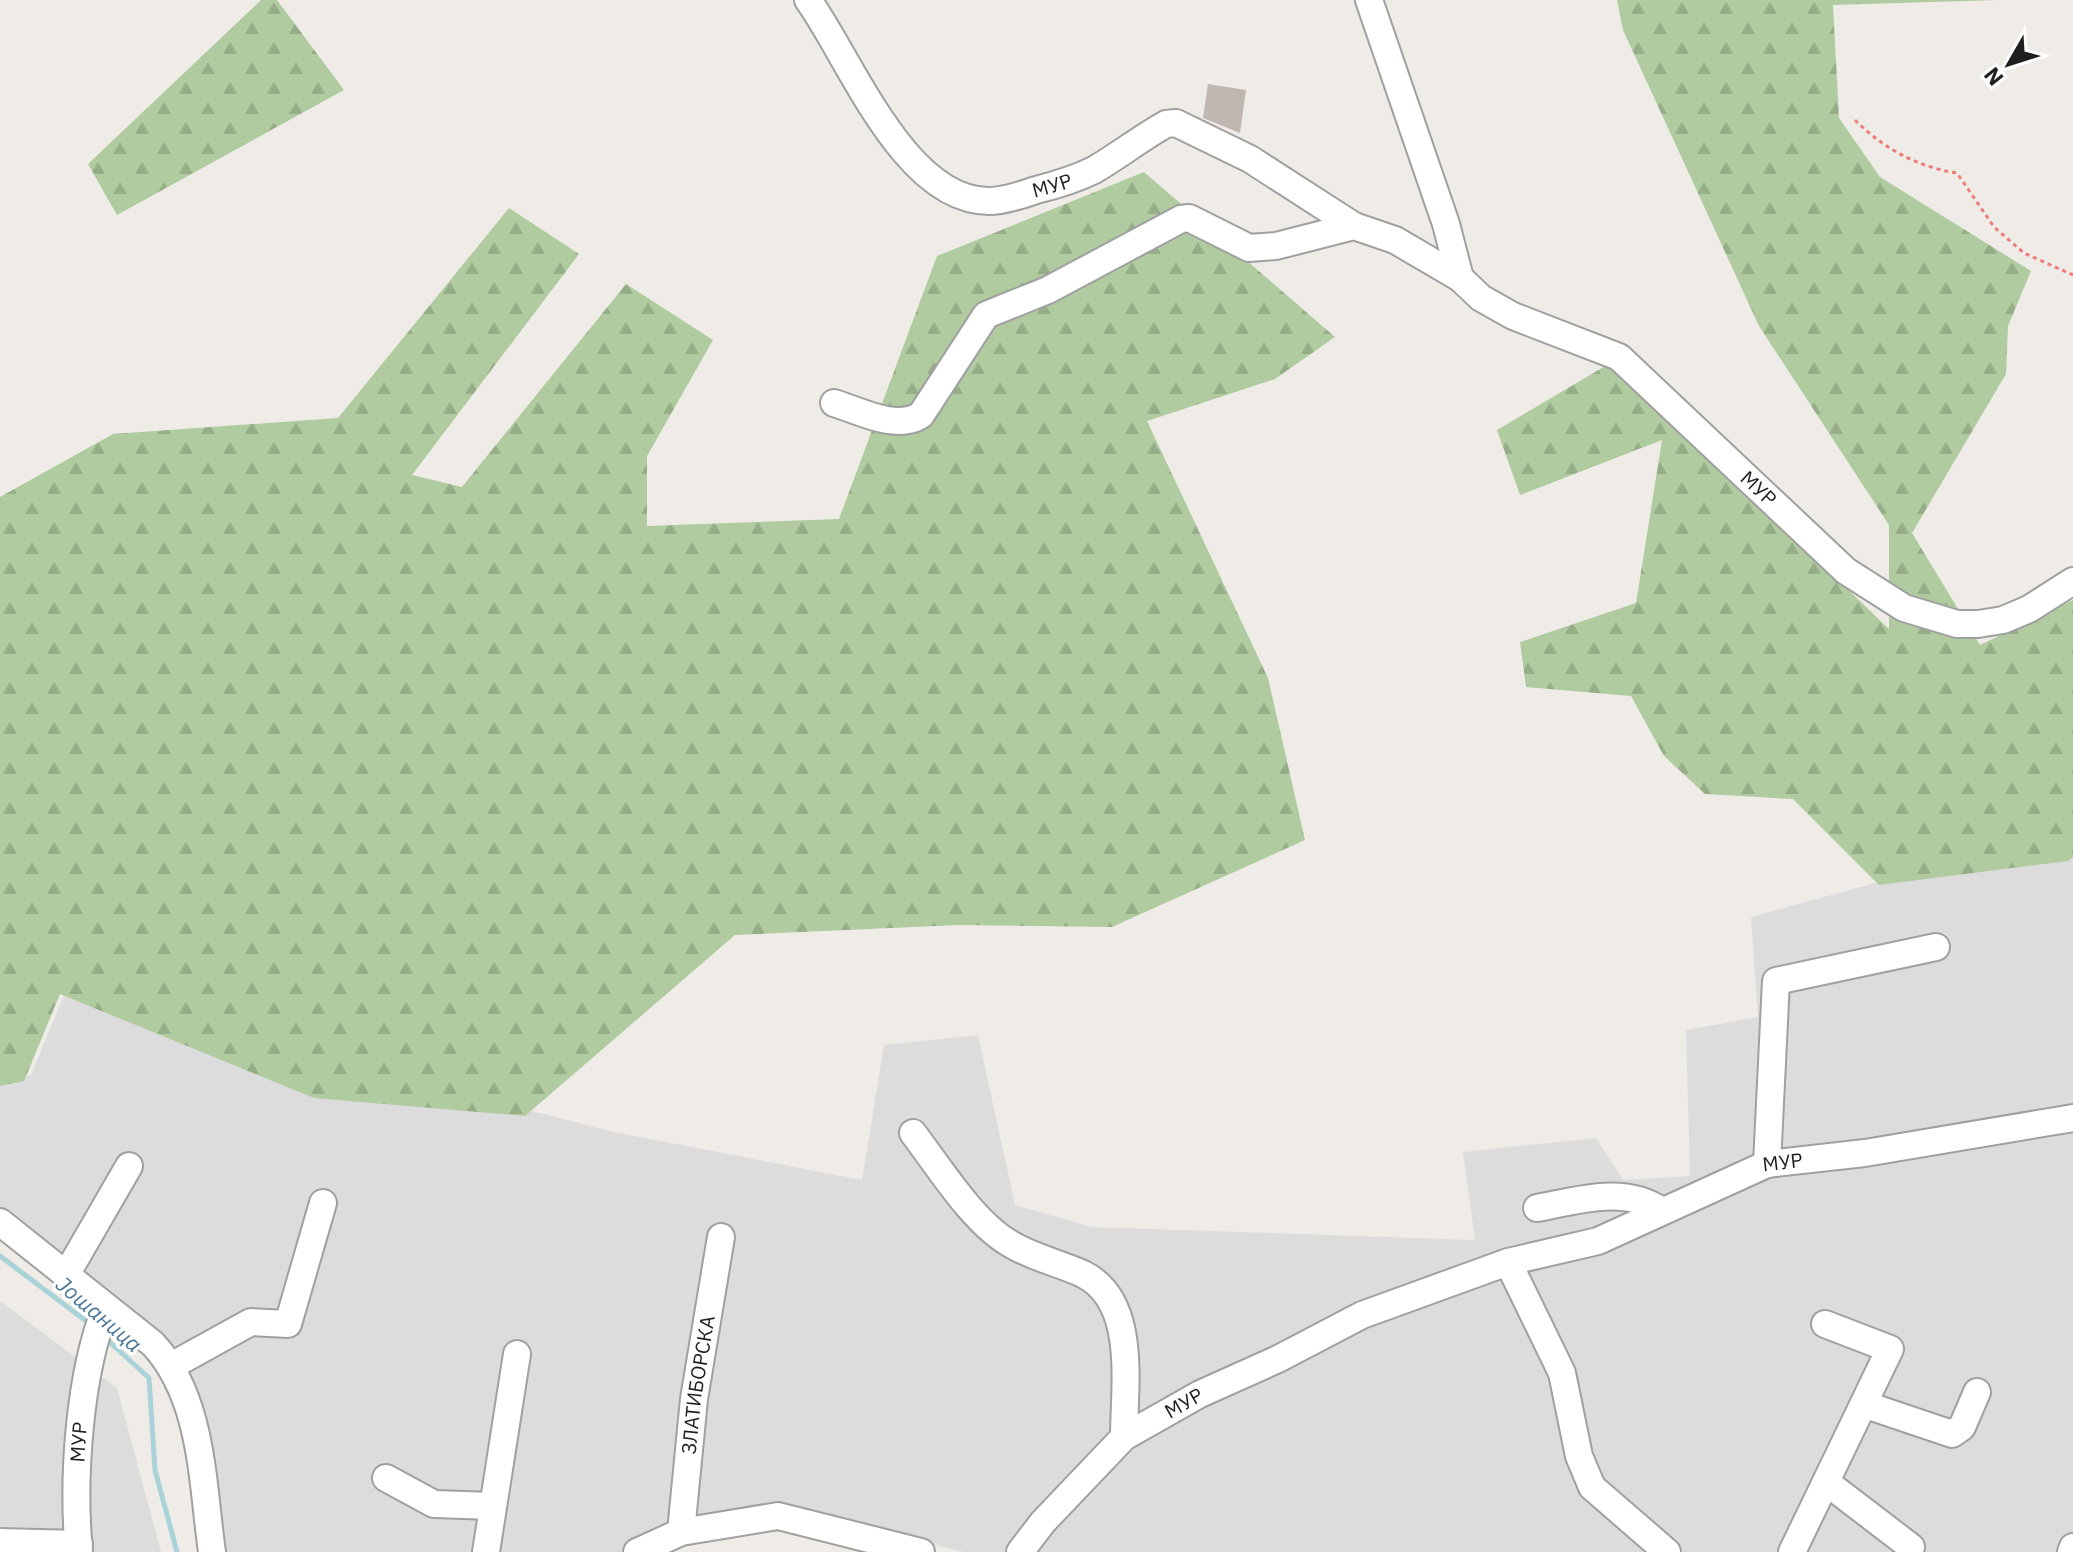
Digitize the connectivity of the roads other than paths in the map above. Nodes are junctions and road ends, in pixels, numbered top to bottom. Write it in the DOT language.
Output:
graph roads {
  1 [pos="808,0"];
  2 [pos="1369,0"];
  3 [pos="1354,226"];
  4 [pos="1460,278"];
  5 [pos="834,403"];
  6 [pos="2073,581"];
  7 [pos="1936,947"];
  8 [pos="2073,1118"];
  9 [pos="913,1133"];
  10 [pos="1767,1164"];
  11 [pos="129,1166"];
  12 [pos="323,1203"];
  13 [pos="1537,1208"];
  14 [pos="1662,1211"];
  15 [pos="0,1222"];
  16 [pos="721,1237"];
  17 [pos="1508,1262"];
  18 [pos="66,1275"];
  19 [pos="104,1311"];
  20 [pos="1825,1324"];
  21 [pos="517,1354"];
  22 [pos="173,1365"];
  23 [pos="1977,1392"];
  24 [pos="1866,1405"];
  25 [pos="1124,1437"];
  26 [pos="386,1478"];
  27 [pos="1826,1482"];
  28 [pos="493,1506"];
  29 [pos="681,1532"];
  30 [pos="0,1542"];
  31 [pos="1911,1547"];
  32 [pos="79,1548"];
  33 [pos="212,1552"];
  34 [pos="486,1552"];
  35 [pos="637,1552"];
  36 [pos="921,1552"];
  37 [pos="1020,1552"];
  38 [pos="1667,1552"];
  39 [pos="1792,1552"];
  1 -- 3 [label="street, МУР"];
  2 -- 4 [label="street"];
  3 -- 4 [label="street, МУР"];
  3 -- 5 [label="street"];
  4 -- 6 [label="street, МУР"];
  7 -- 10 [label="street"];
  8 -- 10 [label="street, МУР"];
  9 -- 25 [label="street"];
  10 -- 14 [label="street, МУР"];
  11 -- 18 [label="street"];
  12 -- 22 [label="street"];
  13 -- 14 [label="street"];
  14 -- 17 [label="street, МУР"];
  15 -- 18 [label="street"];
  16 -- 29 [label="street, ЗЛАТИБОРСКА"];
  17 -- 25 [label="street, МУР"];
  17 -- 38 [label="street"];
  18 -- 19 [label="street"];
  19 -- 22 [label="street"];
  19 -- 32 [label="street, МУР"];
  20 -- 24 [label="street"];
  21 -- 28 [label="street"];
  22 -- 33 [label="street"];
  23 -- 24 [label="street"];
  24 -- 27 [label="street"];
  25 -- 37 [label="street, МУР"];
  26 -- 28 [label="street"];
  27 -- 31 [label="street"];
  27 -- 39 [label="street"];
  28 -- 34 [label="street"];
  29 -- 35 [label="street"];
  29 -- 36 [label="street"];
  30 -- 32 [label="street, МУР"];
}
